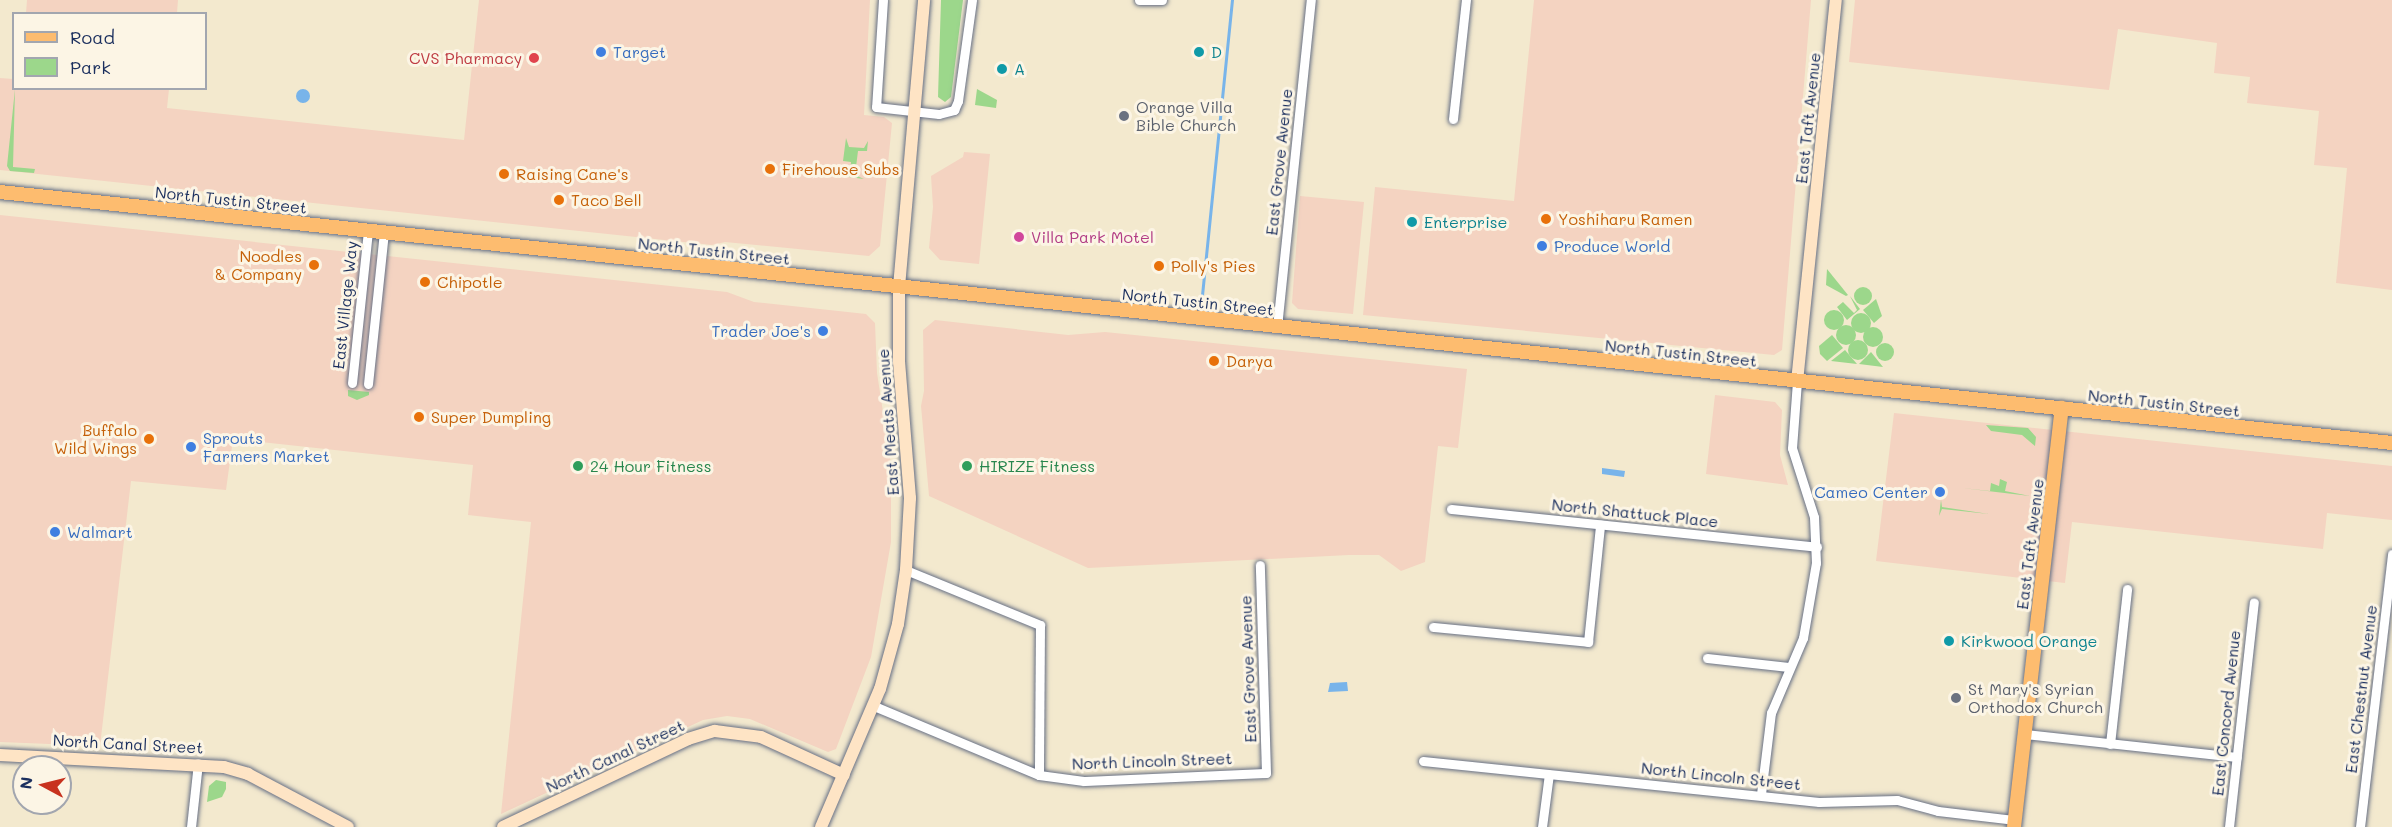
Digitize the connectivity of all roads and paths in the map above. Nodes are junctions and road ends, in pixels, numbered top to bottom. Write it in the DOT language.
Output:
graph roads {
  1 [pos="883,0"];
  2 [pos="924,0"];
  3 [pos="972,0"];
  4 [pos="1139,0"];
  5 [pos="1161,0"];
  6 [pos="1311,0"];
  7 [pos="1466,0"];
  8 [pos="1836,0"];
  9 [pos="915,112"];
  10 [pos="1453,119"];
  11 [pos="0,192"];
  12 [pos="368,231"];
  13 [pos="384,232"];
  14 [pos="898,287"];
  15 [pos="1277,327"];
  16 [pos="352,382"];
  17 [pos="1797,382"];
  18 [pos="368,384"];
  19 [pos="2062,408"];
  20 [pos="2392,443"];
  21 [pos="1451,509"];
  22 [pos="1600,525"];
  23 [pos="1817,547"];
  24 [pos="2392,554"];
  25 [pos="1260,565"];
  26 [pos="906,570"];
  27 [pos="2127,589"];
  28 [pos="2254,602"];
  29 [pos="1433,627"];
  30 [pos="1707,658"];
  31 [pos="1789,667"];
  32 [pos="874,706"];
  33 [pos="2025,734"];
  34 [pos="2110,744"];
  35 [pos="0,755"];
  36 [pos="2236,757"];
  37 [pos="1423,761"];
  38 [pos="198,763"];
  39 [pos="1266,773"];
  40 [pos="1549,774"];
  41 [pos="844,775"];
  42 [pos="1039,776"];
  43 [pos="1761,794"];
  44 [pos="2014,824"];
  45 [pos="823,826"];
  46 [pos="190,827"];
  47 [pos="348,827"];
  48 [pos="503,827"];
  49 [pos="1542,827"];
  50 [pos="2229,827"];
  51 [pos="2360,827"];
  1 -- 9 [label="street"];
  2 -- 9 [label="street, East Meats Avenue"];
  3 -- 9 [label="street"];
  4 -- 5 [label="street"];
  6 -- 15 [label="street, East Grove Avenue"];
  7 -- 10 [label="street"];
  8 -- 17 [label="street, East Taft Avenue"];
  9 -- 14 [label="street, East Meats Avenue"];
  11 -- 12 [label="main road, North Tustin Street"];
  12 -- 13 [label="main road, North Tustin Street"];
  12 -- 16 [label="street, East Village Way"];
  13 -- 14 [label="main road, North Tustin Street"];
  13 -- 18 [label="street, East Village Way"];
  14 -- 15 [label="main road, North Tustin Street"];
  14 -- 26 [label="street, East Meats Avenue"];
  15 -- 17 [label="main road, North Tustin Street"];
  17 -- 19 [label="main road, North Tustin Street"];
  17 -- 23 [label="street"];
  19 -- 20 [label="main road, North Tustin Street"];
  19 -- 33 [label="main road, East Taft Avenue"];
  21 -- 22 [label="street, North Shattuck Place"];
  22 -- 23 [label="street, North Shattuck Place"];
  22 -- 29 [label="street"];
  23 -- 31 [label="street"];
  24 -- 51 [label="street, East Chestnut Avenue"];
  25 -- 39 [label="street, East Grove Avenue"];
  26 -- 32 [label="street, East Meats Avenue"];
  26 -- 42 [label="street"];
  27 -- 34 [label="street"];
  28 -- 36 [label="street, East Concord Avenue"];
  30 -- 31 [label="street"];
  31 -- 43 [label="street"];
  32 -- 41 [label="street, East Meats Avenue"];
  32 -- 42 [label="street, North Lincoln Street"];
  33 -- 34 [label="street"];
  33 -- 44 [label="main road, East Taft Avenue"];
  34 -- 36 [label="street"];
  35 -- 38 [label="street, North Canal Street"];
  36 -- 50 [label="street, East Concord Avenue"];
  37 -- 40 [label="street, North Lincoln Street"];
  38 -- 46 [label="street"];
  38 -- 47 [label="street, North Canal Street"];
  39 -- 42 [label="street, North Lincoln Street"];
  40 -- 43 [label="street, North Lincoln Street"];
  40 -- 49 [label="street"];
  41 -- 45 [label="street, East Meats Avenue"];
  41 -- 48 [label="street, North Canal Street"];
  43 -- 44 [label="street, North Lincoln Street"];
}
